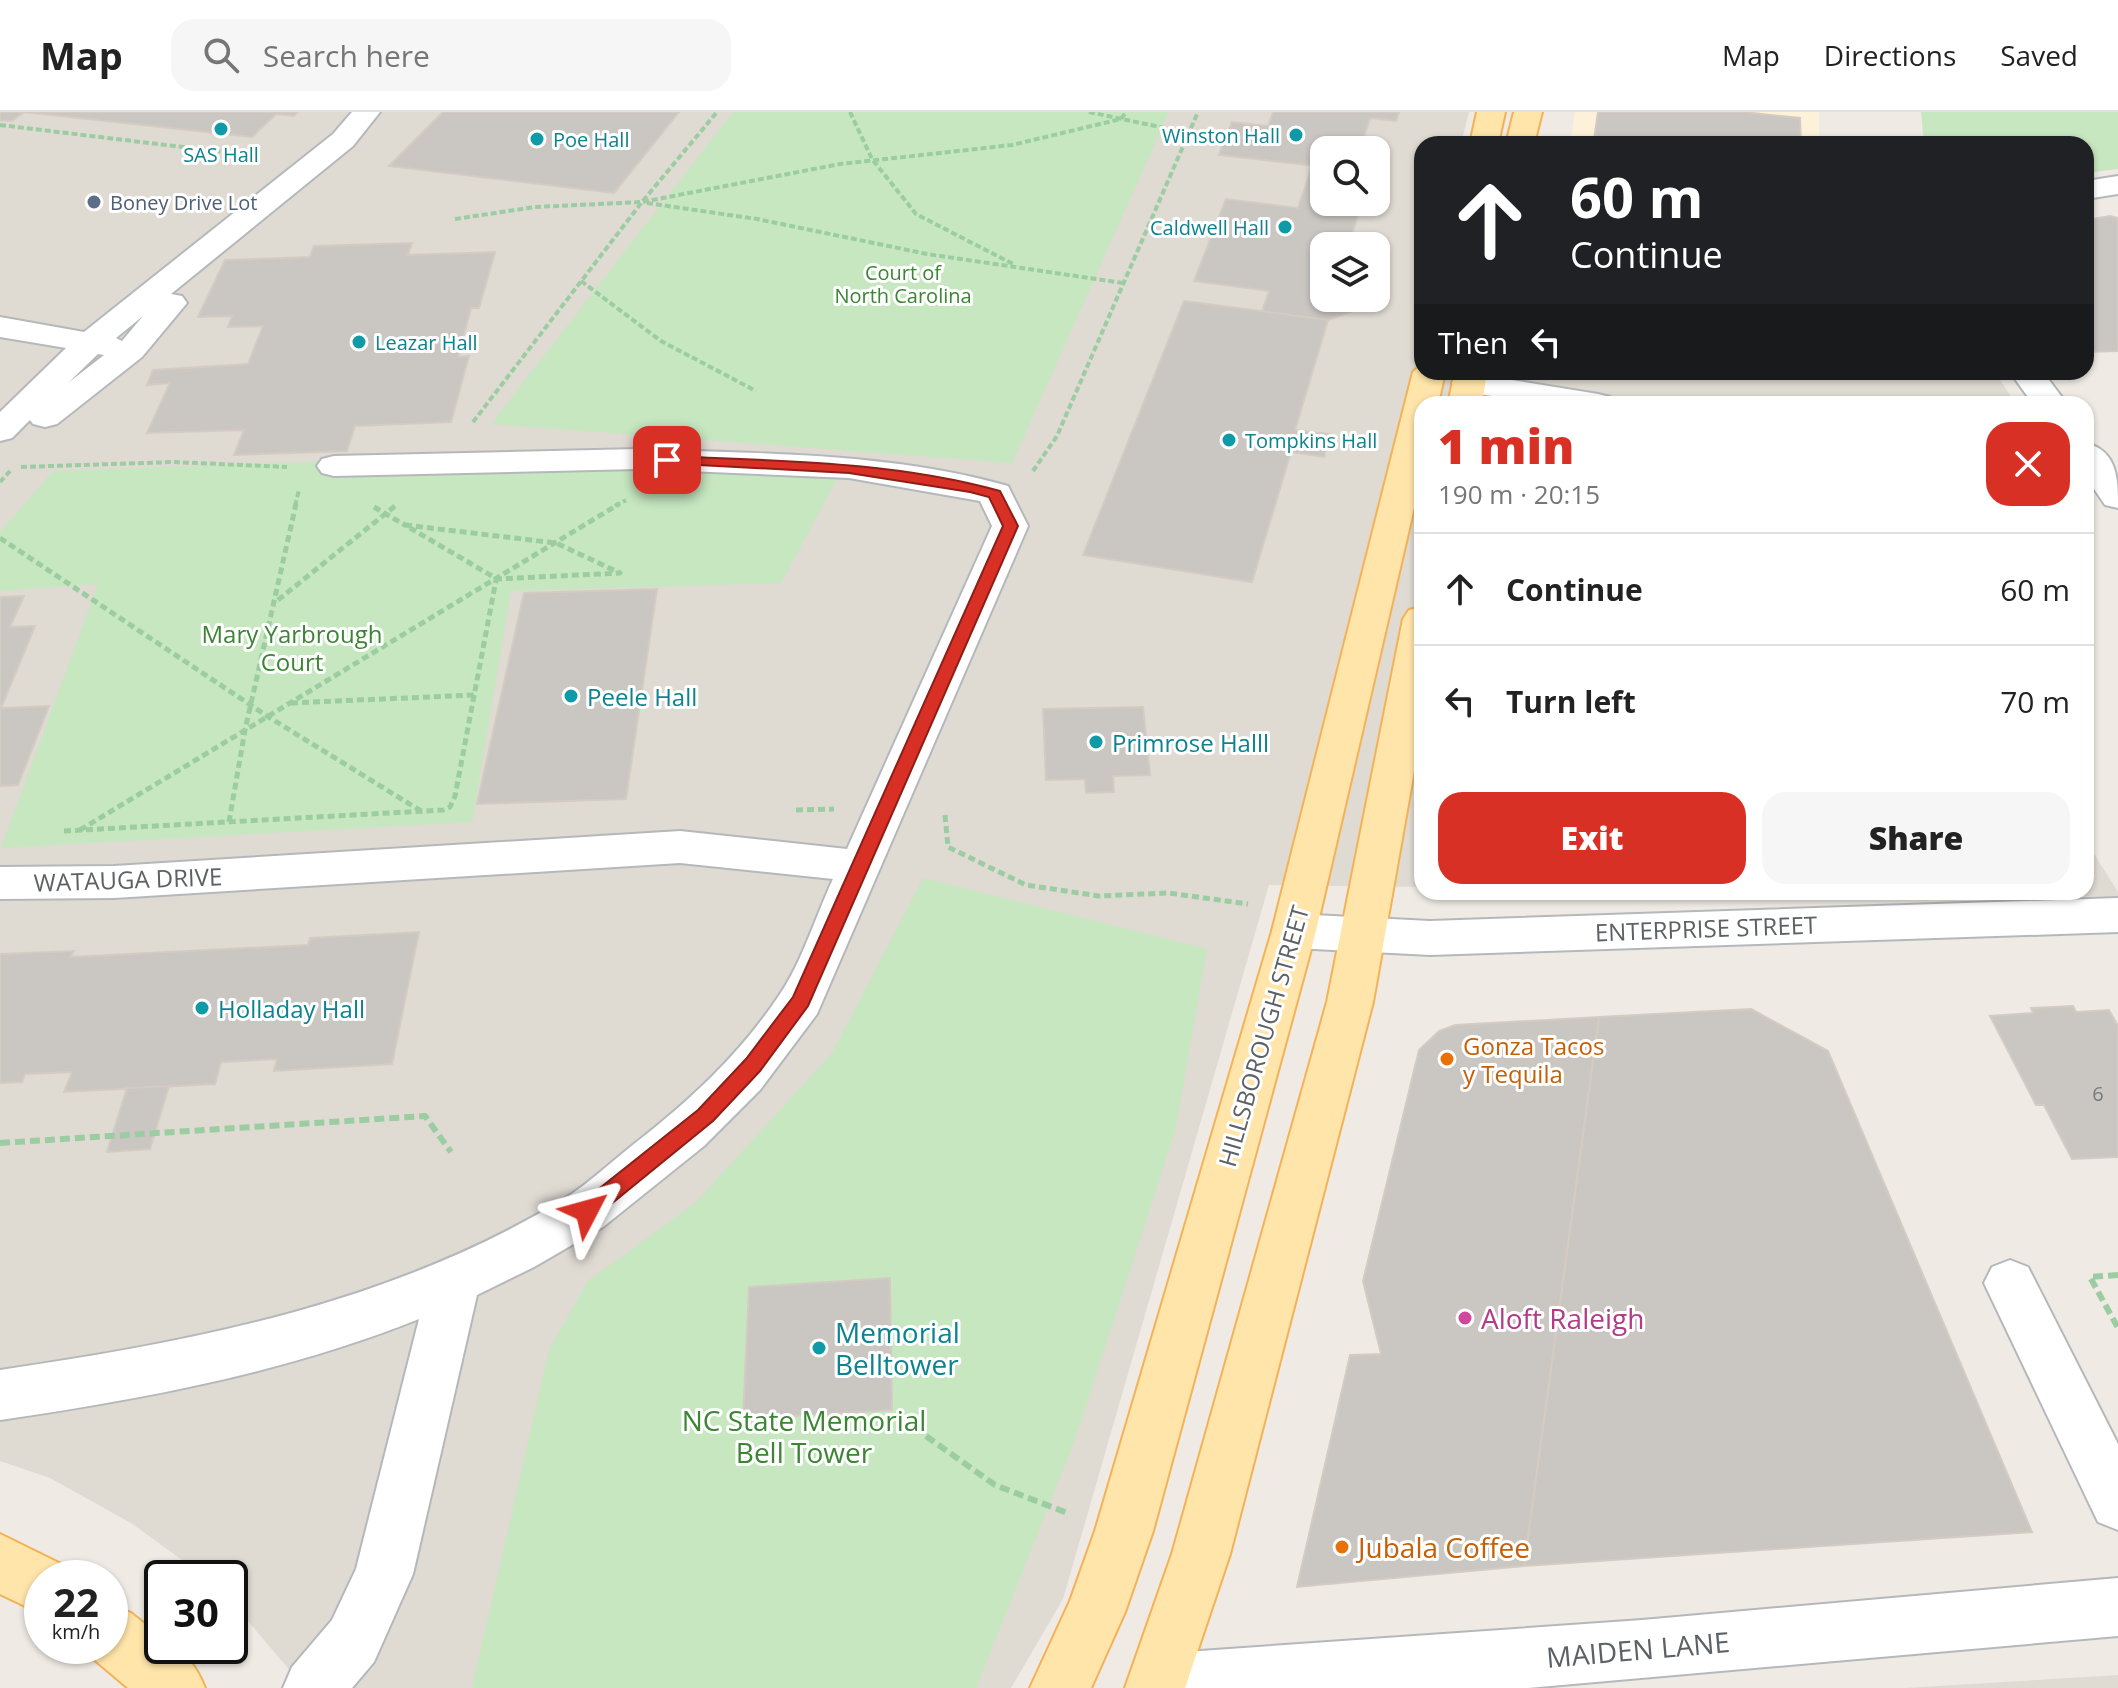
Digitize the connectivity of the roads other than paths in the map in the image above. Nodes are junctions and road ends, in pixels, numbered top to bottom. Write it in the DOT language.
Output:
graph roads {
  1 [pos="366,112"];
  2 [pos="1491,112"];
  3 [pos="1528,112"];
  4 [pos="1486,136"];
  5 [pos="1522,136"];
  6 [pos="2118,185"];
  7 [pos="2094,189"];
  8 [pos="210,249"];
  9 [pos="0,327"];
  10 [pos="90,343"];
  11 [pos="131,350"];
  12 [pos="1458,383"];
  13 [pos="1545,396"];
  14 [pos="0,431"];
  15 [pos="7,458"];
  16 [pos="2094,464"];
  17 [pos="319,467"];
  18 [pos="2118,497"];
  19 [pos="1414,530"];
  20 [pos="1414,662"];
  21 [pos="862,866"];
  22 [pos="0,883"];
  23 [pos="1871,907"];
  24 [pos="2118,915"];
  25 [pos="1294,931"];
  26 [pos="1363,933"];
  27 [pos="454,1283"];
  28 [pos="2010,1283"];
  29 [pos="0,1395"];
  30 [pos="2118,1503"];
  31 [pos="0,1562"];
  32 [pos="24,1575"];
  33 [pos="2118,1607"];
  34 [pos="128,1649"];
  35 [pos="1156,1686"];
  36 [pos="175,1688"];
  37 [pos="313,1688"];
  38 [pos="1060,1688"];
  1 -- 8 [label="street"];
  2 -- 4 [label="main road"];
  3 -- 5 [label="main road"];
  6 -- 7 [label="street"];
  8 -- 10 [label="street"];
  8 -- 11 [label="street"];
  9 -- 10 [label="street"];
  10 -- 11 [label="street"];
  10 -- 14 [label="street"];
  11 -- 15 [label="street"];
  12 -- 13 [label="street"];
  16 -- 18 [label="street"];
  17 -- 21 [label="street"];
  19 -- 25 [label="main road, HILLSBOROUGH STREET"];
  20 -- 26 [label="main road"];
  21 -- 22 [label="street, WATAUGA DRIVE"];
  21 -- 27 [label="street"];
  23 -- 24 [label="street, ENTERPRISE STREET"];
  23 -- 26 [label="street, ENTERPRISE STREET"];
  25 -- 26 [label="street, ENTERPRISE STREET"];
  25 -- 38 [label="main road, HILLSBOROUGH STREET"];
  26 -- 35 [label="main road"];
  27 -- 29 [label="street"];
  27 -- 37 [label="street"];
  28 -- 30 [label="street"];
  31 -- 32 [label="main road"];
  33 -- 35 [label="street, MAIDEN LANE"];
  34 -- 36 [label="main road"];
}
